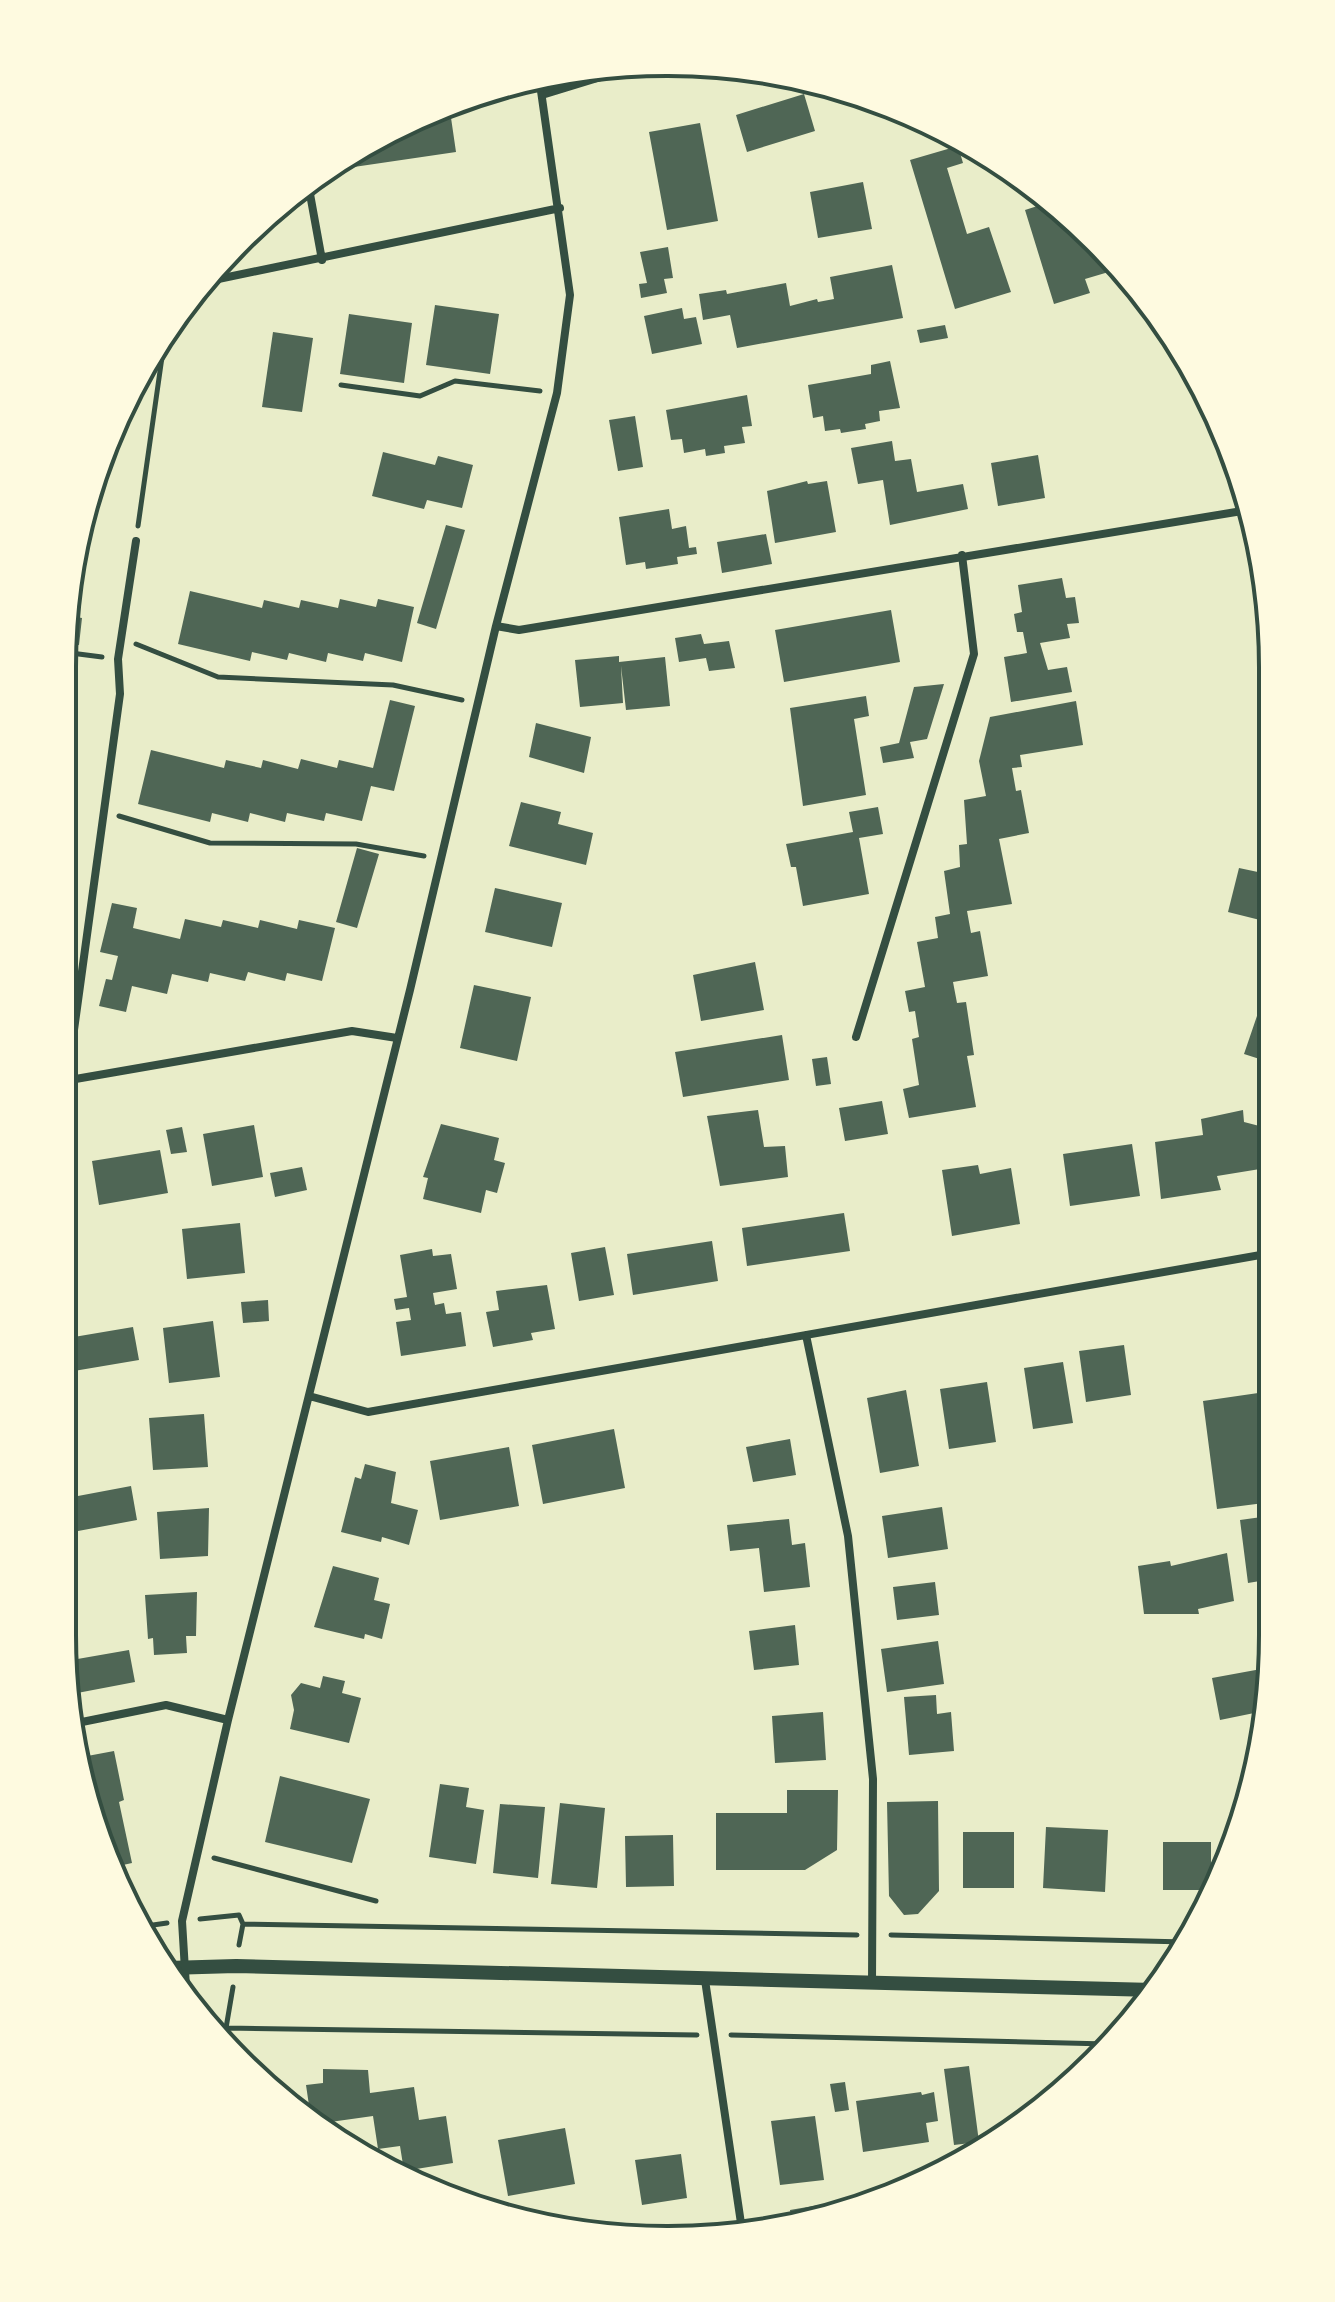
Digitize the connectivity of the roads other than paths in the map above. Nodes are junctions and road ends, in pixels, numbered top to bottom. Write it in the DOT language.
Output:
graph roads {
  1 [pos="585,82"];
  2 [pos="541,90"];
  3 [pos="542,95"];
  4 [pos="310,196"];
  5 [pos="560,208"];
  6 [pos="322,260"];
  7 [pos="222,279"];
  8 [pos="1238,512"];
  9 [pos="136,541"];
  10 [pos="962,555"];
  11 [pos="496,626"];
  12 [pos="76,1005"];
  13 [pos="856,1037"];
  14 [pos="397,1038"];
  15 [pos="76,1079"];
  16 [pos="1259,1255"];
  17 [pos="806,1335"];
  18 [pos="309,1396"];
  19 [pos="228,1720"];
  20 [pos="83,1722"];
  21 [pos="176,1963"];
  22 [pos="179,1967"];
  23 [pos="705,1980"];
  24 [pos="872,1983"];
  25 [pos="1141,1990"];
  26 [pos="741,2221"];
  1 -- 3 [label="street"];
  2 -- 3 [label="street"];
  3 -- 5 [label="street"];
  4 -- 6 [label="street"];
  5 -- 6 [label="street"];
  5 -- 11 [label="street"];
  6 -- 7 [label="street"];
  8 -- 10 [label="street"];
  9 -- 12 [label="street"];
  10 -- 11 [label="street"];
  10 -- 13 [label="street"];
  11 -- 14 [label="street"];
  14 -- 15 [label="street"];
  14 -- 18 [label="street"];
  16 -- 17 [label="street"];
  17 -- 18 [label="street"];
  17 -- 24 [label="street"];
  18 -- 19 [label="street"];
  19 -- 20 [label="street"];
  19 -- 21 [label="street"];
  22 -- 23 [label="street"];
  23 -- 24 [label="street"];
  23 -- 26 [label="street"];
  24 -- 25 [label="street"];
}
